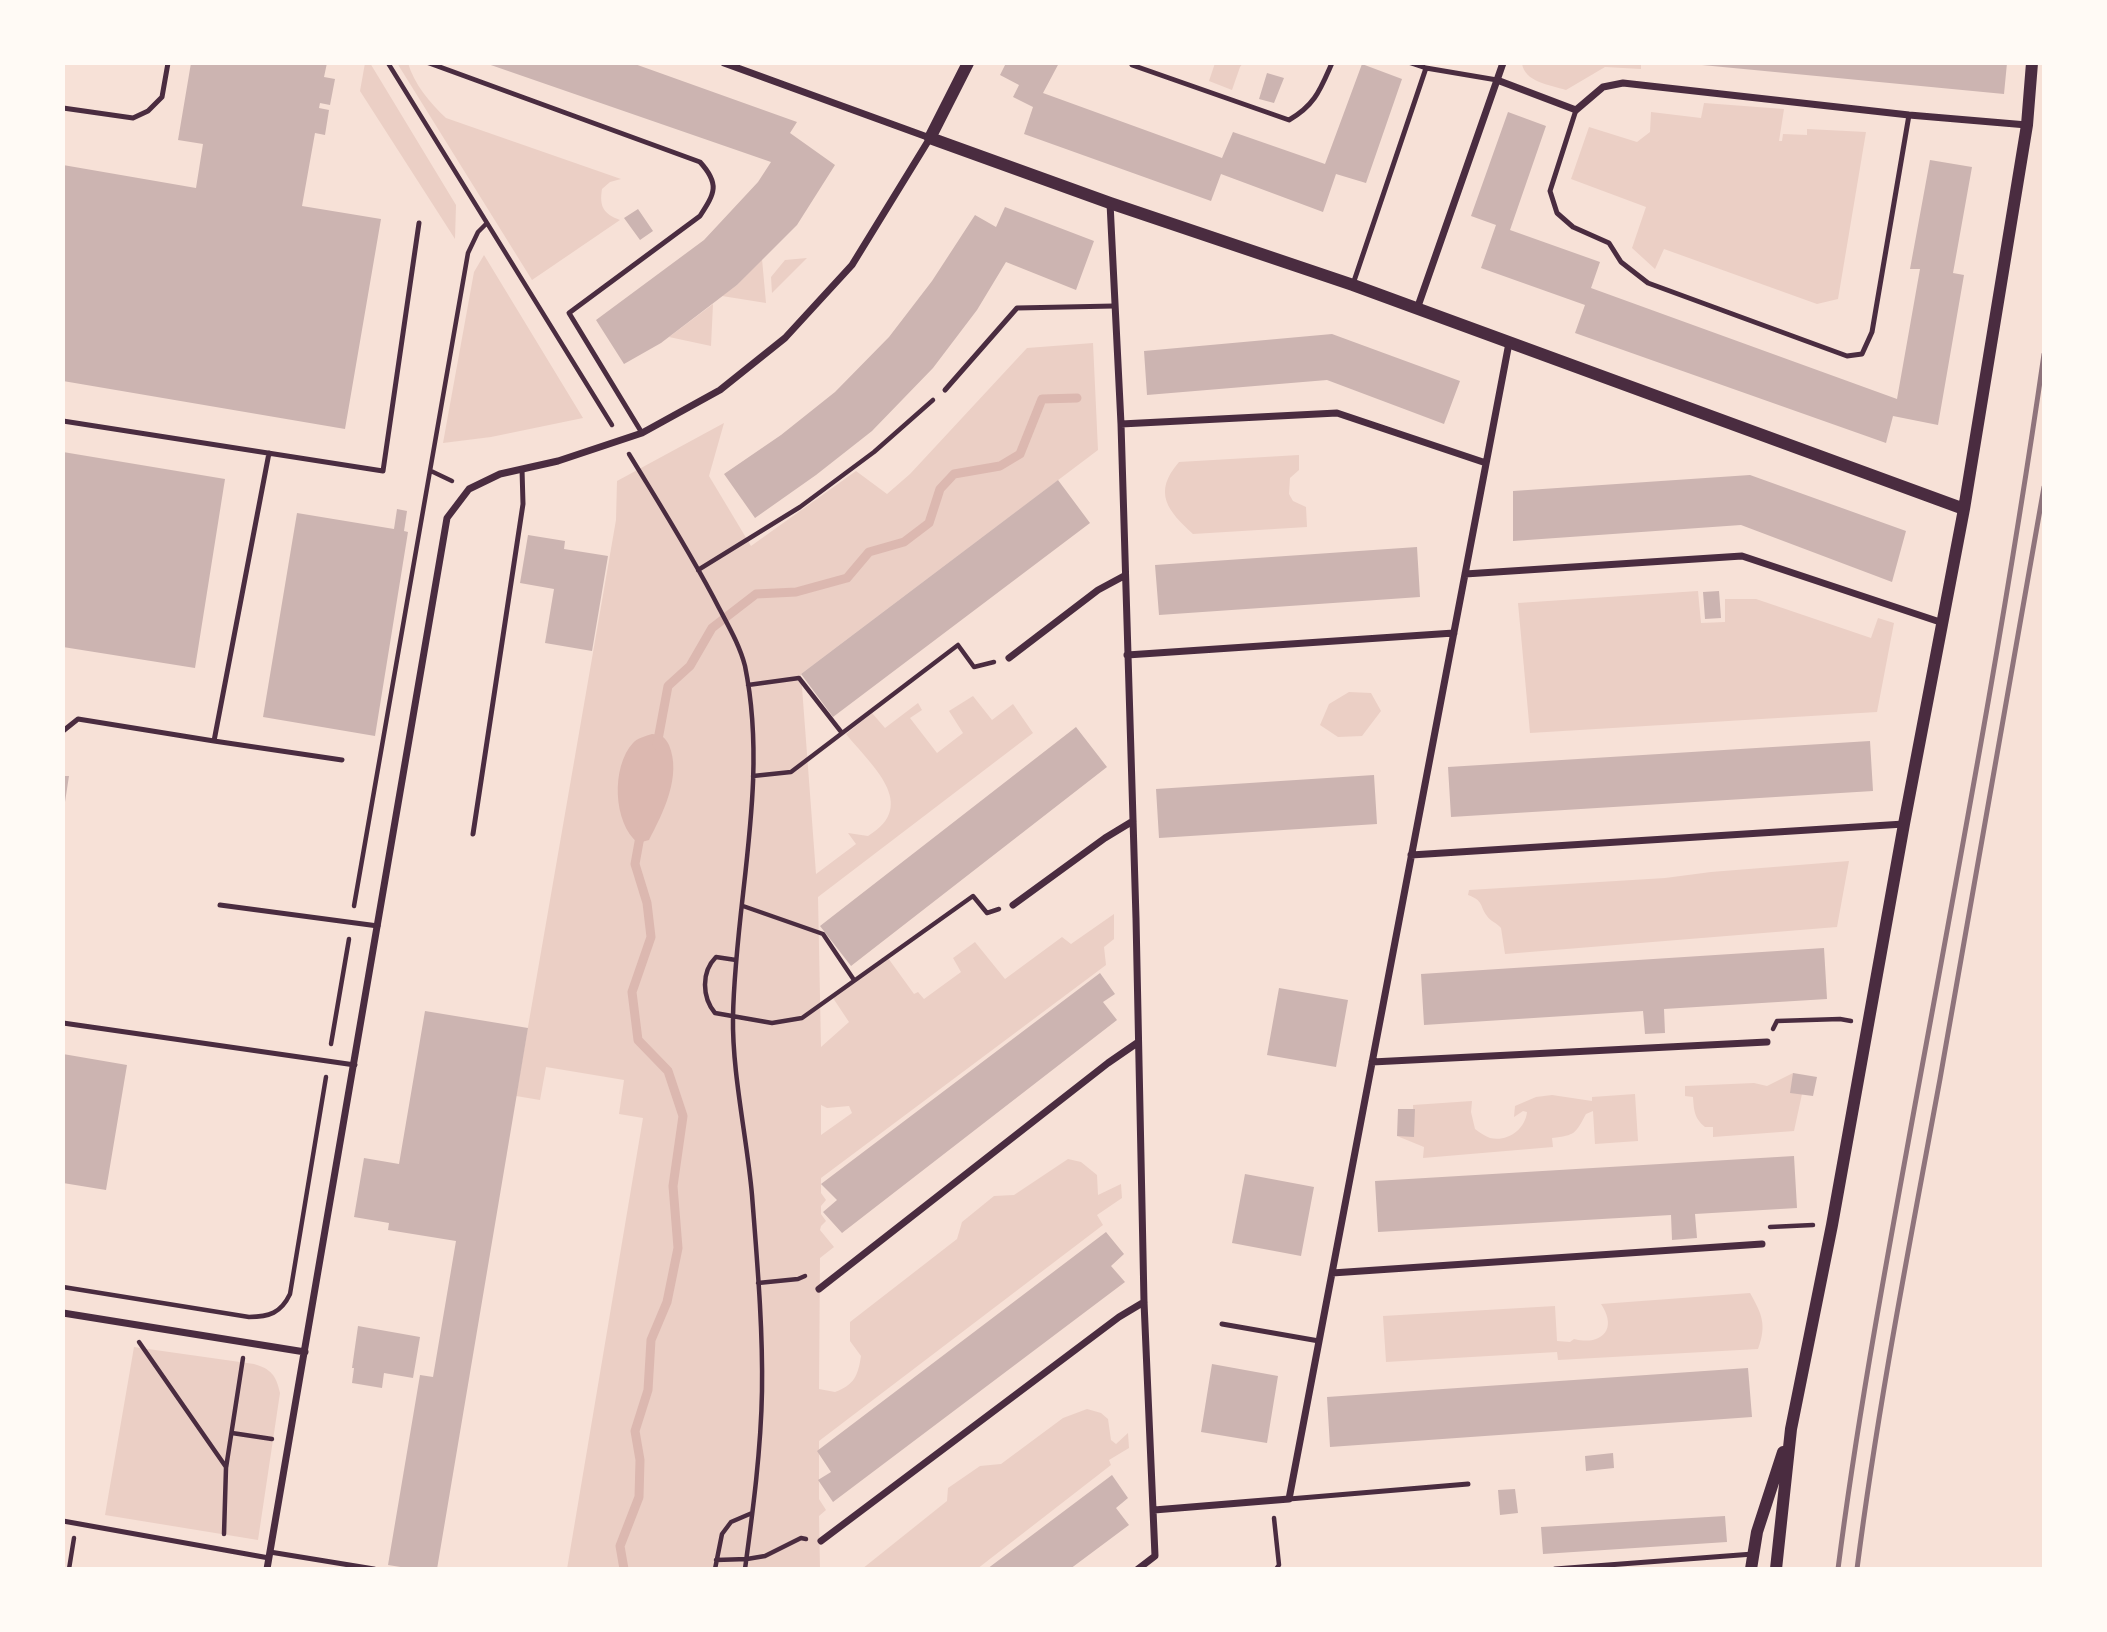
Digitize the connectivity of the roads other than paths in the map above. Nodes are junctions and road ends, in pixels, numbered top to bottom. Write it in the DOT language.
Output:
graph roads {
  1 [pos="168,63"];
  2 [pos="429,63"];
  3 [pos="724,63"];
  4 [pos="968,63"];
  5 [pos="1131,63"];
  6 [pos="1332,63"];
  7 [pos="1411,63"];
  8 [pos="1503,63"];
  9 [pos="2032,63"];
  10 [pos="1426,68"];
  11 [pos="1497,80"];
  12 [pos="63,108"];
  13 [pos="1576,110"];
  14 [pos="1909,115"];
  15 [pos="2026,125"];
  16 [pos="930,138"];
  17 [pos="1110,203"];
  18 [pos="419,223"];
  19 [pos="1353,285"];
  20 [pos="1114,306"];
  21 [pos="1417,309"];
  22 [pos="1509,343"];
  23 [pos="944,390"];
  24 [pos="63,421"];
  25 [pos="1121,424"];
  26 [pos="642,433"];
  27 [pos="269,453"];
  28 [pos="1486,463"];
  29 [pos="522,469"];
  30 [pos="1964,509"];
  31 [pos="1465,573"];
  32 [pos="1124,576"];
  33 [pos="1942,623"];
  34 [pos="1454,633"];
  35 [pos="1128,655"];
  36 [pos="1009,658"];
  37 [pos="63,731"];
  38 [pos="214,741"];
  39 [pos="342,760"];
  40 [pos="1133,821"];
  41 [pos="1904,824"];
  42 [pos="472,834"];
  43 [pos="1412,855"];
  44 [pos="220,905"];
  45 [pos="1013,905"];
  46 [pos="378,926"];
  47 [pos="63,1023"];
  48 [pos="1767,1042"];
  49 [pos="1137,1043"];
  50 [pos="1372,1062"];
  51 [pos="355,1065"];
  52 [pos="1762,1244"];
  53 [pos="1332,1273"];
  54 [pos="819,1289"];
  55 [pos="1144,1302"];
  56 [pos="63,1313"];
  57 [pos="1222,1324"];
  58 [pos="1319,1341"];
  59 [pos="305,1352"];
  60 [pos="1791,1429"];
  61 [pos="1468,1484"];
  62 [pos="1289,1499"];
  63 [pos="1154,1510"];
  64 [pos="63,1521"];
  65 [pos="821,1541"];
  66 [pos="1753,1554"];
  67 [pos="269,1555"];
  68 [pos="267,1569"];
  69 [pos="374,1569"];
  70 [pos="1138,1569"];
  71 [pos="1555,1569"];
  72 [pos="1751,1569"];
  73 [pos="1776,1569"];
  1 -- 12 [label="lane"];
  2 -- 26 [label="lane"];
  3 -- 16 [label="street"];
  4 -- 16 [label="street"];
  5 -- 6 [label="lane"];
  7 -- 10 [label="lane"];
  8 -- 11 [label="street"];
  9 -- 15 [label="street"];
  10 -- 11 [label="lane"];
  10 -- 19 [label="lane"];
  11 -- 13 [label="street"];
  11 -- 21 [label="street"];
  13 -- 14 [label="street"];
  13 -- 14 [label="lane"];
  14 -- 15 [label="street"];
  15 -- 30 [label="street"];
  16 -- 17 [label="street"];
  16 -- 26 [label="street"];
  17 -- 19 [label="street"];
  17 -- 20 [label="street"];
  18 -- 27 [label="lane"];
  19 -- 21 [label="street"];
  20 -- 23 [label="lane"];
  20 -- 25 [label="street"];
  21 -- 22 [label="street"];
  22 -- 28 [label="street"];
  22 -- 30 [label="street"];
  24 -- 27 [label="lane"];
  25 -- 28 [label="street"];
  25 -- 32 [label="street"];
  26 -- 29 [label="street"];
  27 -- 38 [label="lane"];
  28 -- 31 [label="street"];
  29 -- 42 [label="lane"];
  29 -- 46 [label="street"];
  30 -- 33 [label="street"];
  31 -- 33 [label="street"];
  31 -- 34 [label="street"];
  32 -- 35 [label="street"];
  32 -- 36 [label="street"];
  33 -- 41 [label="street"];
  34 -- 35 [label="street"];
  34 -- 43 [label="street"];
  35 -- 40 [label="street"];
  37 -- 38 [label="lane"];
  38 -- 39 [label="lane"];
  40 -- 45 [label="street"];
  40 -- 49 [label="street"];
  41 -- 43 [label="street"];
  41 -- 60 [label="street"];
  43 -- 50 [label="street"];
  44 -- 46 [label="lane"];
  46 -- 51 [label="street"];
  47 -- 51 [label="lane"];
  48 -- 50 [label="street"];
  49 -- 54 [label="street"];
  49 -- 55 [label="street"];
  50 -- 53 [label="street"];
  51 -- 59 [label="street"];
  52 -- 53 [label="street"];
  53 -- 58 [label="street"];
  55 -- 63 [label="street"];
  55 -- 65 [label="street"];
  56 -- 59 [label="street"];
  57 -- 58 [label="lane"];
  58 -- 62 [label="street"];
  59 -- 67 [label="street"];
  60 -- 66 [label="street"];
  60 -- 73 [label="street"];
  61 -- 62 [label="lane"];
  62 -- 63 [label="street"];
  63 -- 70 [label="street"];
  64 -- 67 [label="lane"];
  66 -- 71 [label="lane"];
  66 -- 72 [label="street"];
  67 -- 68 [label="street"];
  67 -- 69 [label="lane"];
}
